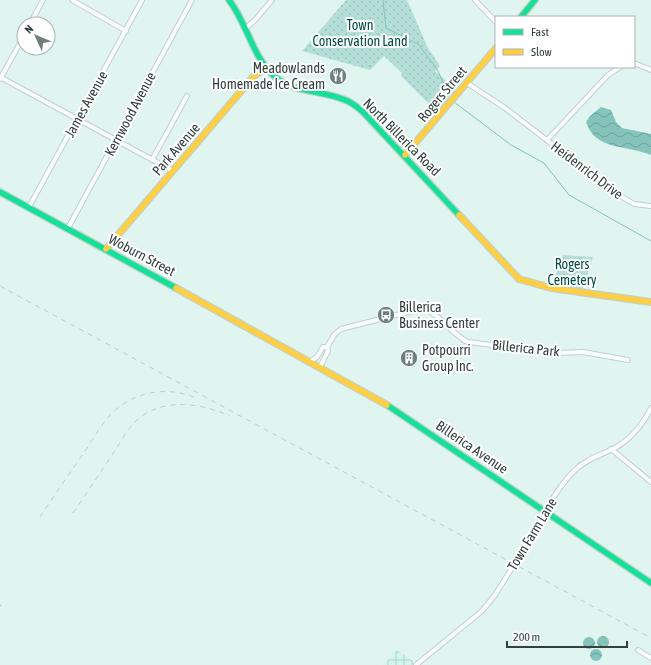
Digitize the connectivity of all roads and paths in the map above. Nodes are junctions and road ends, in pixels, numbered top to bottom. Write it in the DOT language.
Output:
graph roads {
  1 [pos="43,0"];
  2 [pos="72,0"];
  3 [pos="142,0"];
  4 [pos="192,0"];
  5 [pos="229,0"];
  6 [pos="272,0"];
  7 [pos="475,0"];
  8 [pos="535,0"];
  9 [pos="34,16"];
  10 [pos="522,16"];
  11 [pos="495,21"];
  12 [pos="246,28"];
  13 [pos="126,31"];
  14 [pos="495,49"];
  15 [pos="16,50"];
  16 [pos="635,63"];
  17 [pos="266,68"];
  18 [pos="618,68"];
  19 [pos="651,70"];
  20 [pos="0,78"];
  21 [pos="467,83"];
  22 [pos="187,96"];
  23 [pos="78,119"];
  24 [pos="116,140"];
  25 [pos="546,140"];
  26 [pos="405,155"];
  27 [pos="152,160"];
  28 [pos="173,171"];
  29 [pos="0,192"];
  30 [pos="651,206"];
  31 [pos="29,207"];
  32 [pos="68,228"];
  33 [pos="106,249"];
  34 [pos="651,302"];
  35 [pos="273,340"];
  36 [pos="327,347"];
  37 [pos="628,360"];
  38 [pos="311,361"];
  39 [pos="320,367"];
  40 [pos="651,408"];
  41 [pos="611,449"];
  42 [pos="651,482"];
  43 [pos="545,512"];
  44 [pos="651,584"];
  45 [pos="638,650"];
  46 [pos="651,658"];
  47 [pos="416,665"];
  1 -- 9 [label="street"];
  2 -- 13 [label="street"];
  3 -- 13 [label="street, James Avenue"];
  4 -- 24 [label="street, Kernwood Avenue"];
  5 -- 12 [label="main road, North Billerica Road"];
  6 -- 12 [label="street"];
  7 -- 11 [label="street"];
  8 -- 10 [label="main road"];
  12 -- 17 [label="main road, North Billerica Road"];
  13 -- 23 [label="street, James Avenue"];
  14 -- 21 [label="main road, Rogers Street"];
  15 -- 20 [label="street"];
  16 -- 19 [label="street"];
  17 -- 26 [label="main road, North Billerica Road"];
  17 -- 28 [label="main road, Park Avenue"];
  18 -- 25 [label="street, Heidenrich Drive"];
  20 -- 23 [label="street"];
  21 -- 25 [label="street, Heidenrich Drive"];
  21 -- 26 [label="main road, Rogers Street"];
  22 -- 27 [label="street"];
  23 -- 24 [label="street"];
  23 -- 31 [label="street, James Avenue"];
  24 -- 27 [label="street"];
  24 -- 32 [label="street, Kernwood Avenue"];
  25 -- 30 [label="street, Heidenrich Drive"];
  26 -- 34 [label="main road, North Billerica Road"];
  27 -- 28 [label="street"];
  28 -- 33 [label="main road, Park Avenue"];
  29 -- 31 [label="main road, Woburn Street"];
  31 -- 32 [label="main road, Woburn Street"];
  32 -- 33 [label="main road, Woburn Street"];
  33 -- 35 [label="main road, Woburn Street"];
  35 -- 38 [label="main road, Billerica Avenue"];
  36 -- 37 [label="street, Billerica Park"];
  36 -- 38 [label="street, Billerica Park"];
  36 -- 39 [label="street, Billerica Park"];
  38 -- 39 [label="main road, Billerica Avenue"];
  39 -- 43 [label="main road, Billerica Avenue"];
  40 -- 41 [label="street, Town Farm Lane"];
  41 -- 42 [label="street"];
  41 -- 43 [label="street, Town Farm Lane"];
  43 -- 44 [label="main road, Billerica Avenue"];
  43 -- 47 [label="street, Town Farm Lane, bridge"];
  45 -- 46 [label="street"];
}
